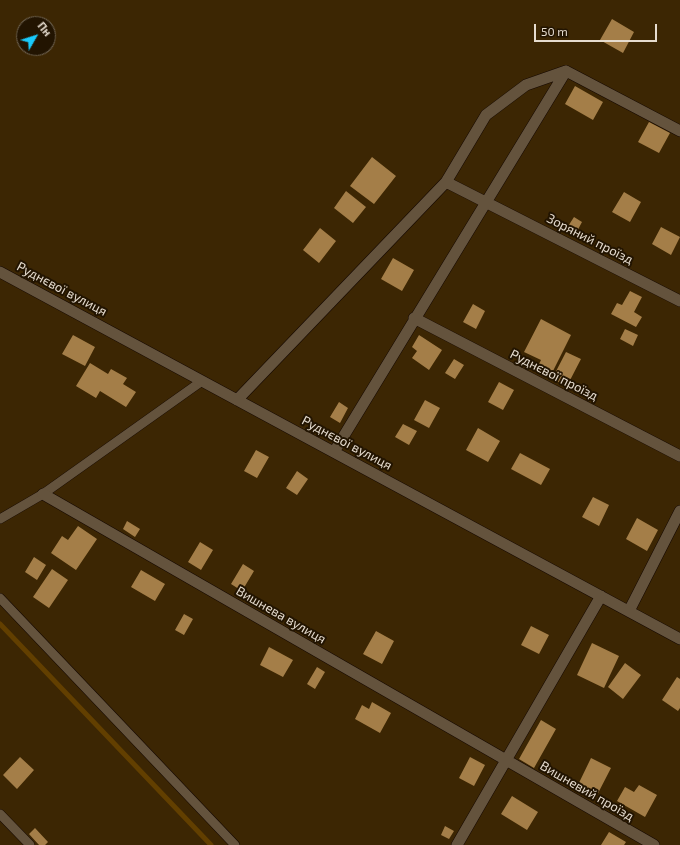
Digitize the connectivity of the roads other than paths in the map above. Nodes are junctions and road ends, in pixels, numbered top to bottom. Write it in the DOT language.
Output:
graph roads {
  1 [pos="566,71"];
  2 [pos="680,131"];
  3 [pos="446,182"];
  4 [pos="487,202"];
  5 [pos="0,272"];
  6 [pos="680,301"];
  7 [pos="414,318"];
  8 [pos="202,381"];
  9 [pos="237,400"];
  10 [pos="334,452"];
  11 [pos="680,456"];
  12 [pos="43,494"];
  13 [pos="680,511"];
  14 [pos="0,519"];
  15 [pos="601,596"];
  16 [pos="0,598"];
  17 [pos="629,611"];
  18 [pos="680,639"];
  19 [pos="506,761"];
  20 [pos="0,814"];
  21 [pos="30,845"];
  22 [pos="235,845"];
  23 [pos="457,845"];
  24 [pos="654,845"];
  1 -- 2 [label="street"];
  1 -- 3 [label="street"];
  1 -- 4 [label="street"];
  3 -- 4 [label="street, Зоряний проїзд"];
  3 -- 9 [label="street"];
  4 -- 6 [label="street, Зоряний проїзд"];
  4 -- 7 [label="street"];
  5 -- 8 [label="street, Руднєвої вулиця"];
  7 -- 10 [label="street"];
  7 -- 11 [label="street, Руднєвої проїзд"];
  8 -- 9 [label="street, Руднєвої вулиця"];
  8 -- 12 [label="lane"];
  9 -- 10 [label="street, Руднєвої вулиця"];
  10 -- 15 [label="street, Руднєвої вулиця"];
  12 -- 14 [label="lane"];
  12 -- 19 [label="street, Вишнева вулиця"];
  13 -- 17 [label="street"];
  15 -- 17 [label="street, Руднєвої вулиця"];
  15 -- 19 [label="street"];
  16 -- 22 [label="lane"];
  17 -- 18 [label="street, Руднєвої вулиця"];
  19 -- 23 [label="street"];
  19 -- 24 [label="street, Вишневий проїзд"];
  20 -- 21 [label="lane"];
}
